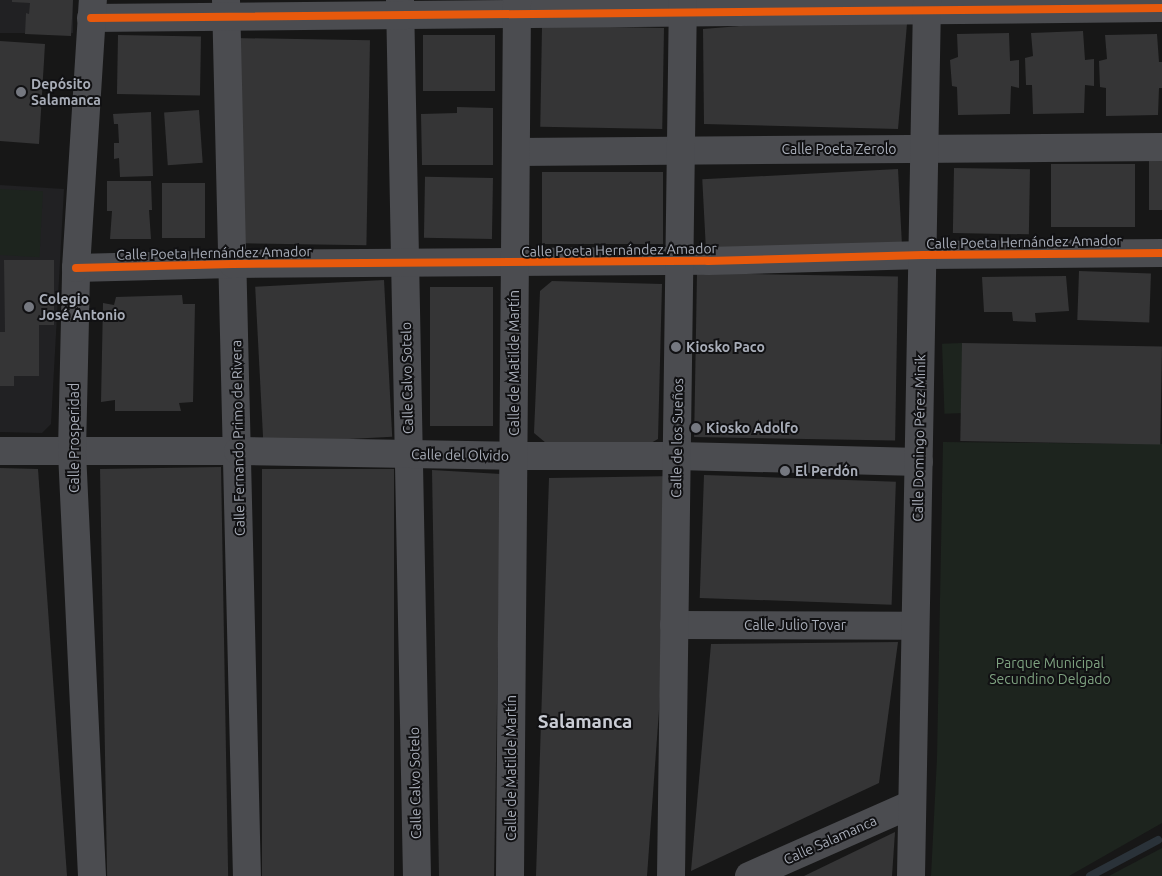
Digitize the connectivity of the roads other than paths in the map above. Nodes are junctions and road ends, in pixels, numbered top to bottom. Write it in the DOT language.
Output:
graph roads {
  1 [pos="683,6"];
  2 [pos="927,6"];
  3 [pos="517,7"];
  4 [pos="226,8"];
  5 [pos="400,8"];
  6 [pos="1162,8"];
  7 [pos="92,9"];
  8 [pos="1162,147"];
  9 [pos="925,148"];
  10 [pos="681,150"];
  11 [pos="516,152"];
  12 [pos="1162,253"];
  13 [pos="923,255"];
  14 [pos="680,262"];
  15 [pos="515,263"];
  16 [pos="233,264"];
  17 [pos="405,264"];
  18 [pos="76,268"];
  19 [pos="72,450"];
  20 [pos="0,451"];
  21 [pos="238,451"];
  22 [pos="409,454"];
  23 [pos="514,456"];
  24 [pos="677,456"];
  25 [pos="919,462"];
  26 [pos="674,625"];
  27 [pos="915,626"];
  28 [pos="912,804"];
  29 [pos="92,876"];
  30 [pos="247,876"];
  31 [pos="417,876"];
  32 [pos="510,876"];
  33 [pos="671,876"];
  34 [pos="749,876"];
  35 [pos="911,876"];
  1 -- 2 [label="street"];
  1 -- 3 [label="street"];
  1 -- 10 [label="street, Calle de los Sueños"];
  2 -- 6 [label="street"];
  2 -- 9 [label="street, Calle Domingo Pérez Minik"];
  3 -- 5 [label="street"];
  3 -- 11 [label="street, Calle de Matilde Martín"];
  4 -- 5 [label="street"];
  4 -- 7 [label="street"];
  4 -- 16 [label="street, Calle Fernando Primo de Rivera"];
  5 -- 17 [label="street, Calle Calvo Sotelo"];
  7 -- 18 [label="street, Calle Prosperidad"];
  8 -- 9 [label="street, Calle Poeta Zerolo"];
  9 -- 10 [label="street, Calle Poeta Zerolo"];
  9 -- 13 [label="street, Calle Domingo Pérez Minik"];
  10 -- 11 [label="street, Calle Poeta Zerolo"];
  10 -- 14 [label="street, Calle de los Sueños"];
  11 -- 15 [label="street, Calle de Matilde Martín"];
  12 -- 13 [label="street, Calle Poeta Hernández Amador"];
  13 -- 14 [label="street, Calle Poeta Hernández Amador"];
  13 -- 25 [label="street, Calle Domingo Pérez Minik"];
  14 -- 15 [label="street, Calle Poeta Hernández Amador"];
  14 -- 24 [label="street, Calle de los Sueños"];
  15 -- 17 [label="street, Calle Poeta Hernández Amador"];
  15 -- 23 [label="street, Calle de Matilde Martín"];
  16 -- 17 [label="street, Calle Poeta Hernández Amador"];
  16 -- 18 [label="street, Calle Poeta Hernández Amador"];
  16 -- 21 [label="street, Calle Fernando Primo de Rivera"];
  17 -- 22 [label="street, Calle Calvo Sotelo"];
  18 -- 19 [label="street, Calle Prosperidad"];
  19 -- 20 [label="street, Calle del Olvido"];
  19 -- 21 [label="street, Calle del Olvido"];
  19 -- 29 [label="street, Calle Prosperidad"];
  21 -- 22 [label="street, Calle del Olvido"];
  21 -- 30 [label="street, Calle Fernando Primo de Rivera"];
  22 -- 23 [label="street, Calle del Olvido"];
  22 -- 31 [label="street, Calle Calvo Sotelo"];
  23 -- 24 [label="street, Calle del Olvido"];
  23 -- 32 [label="street, Calle de Matilde Martín"];
  24 -- 25 [label="street, Calle del Olvido"];
  24 -- 26 [label="street, Calle de los Sueños"];
  25 -- 27 [label="street, Calle Domingo Pérez Minik"];
  26 -- 27 [label="street, Calle Julio Tovar"];
  26 -- 33 [label="street, Calle de los Sueños"];
  27 -- 28 [label="street, Calle Domingo Pérez Minik"];
  28 -- 34 [label="street, Calle Salamanca"];
  28 -- 35 [label="street, Calle Domingo Pérez Minik"];
}
